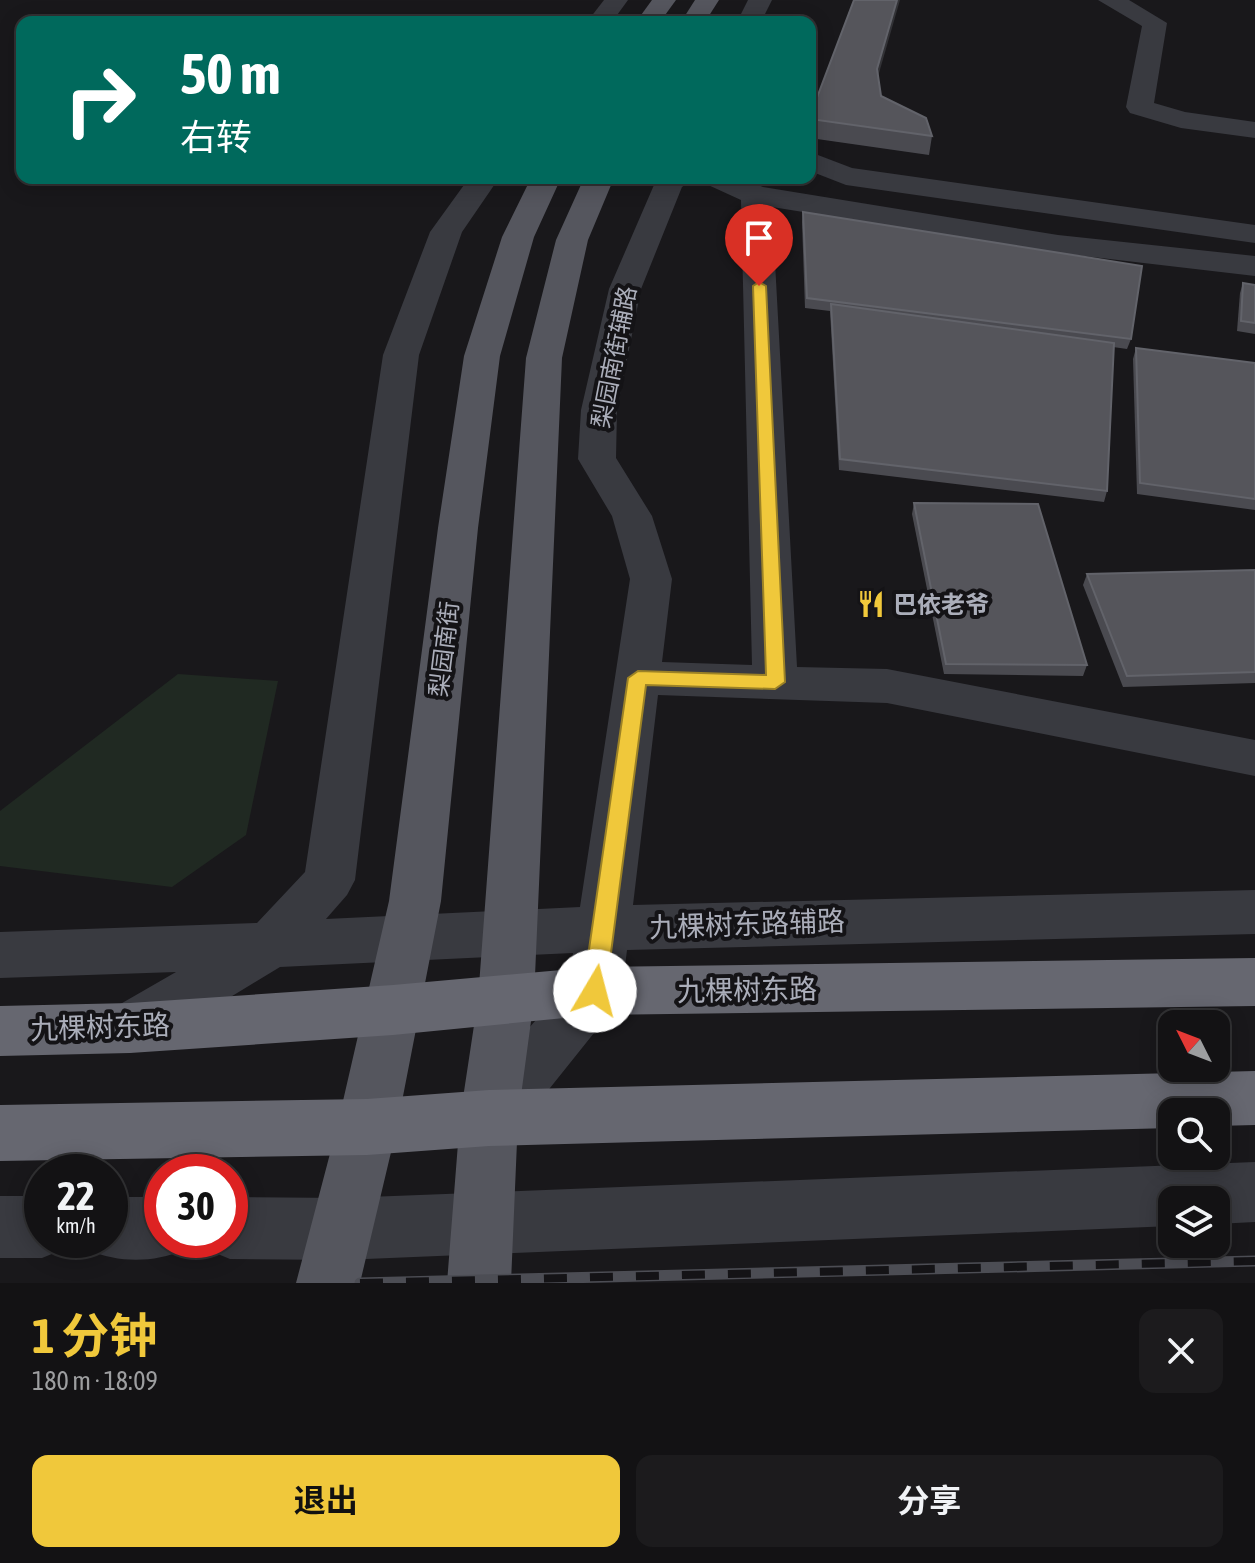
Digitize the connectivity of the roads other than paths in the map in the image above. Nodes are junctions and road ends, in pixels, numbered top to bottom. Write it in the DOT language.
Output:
graph roads {
  1 [pos="616,0"];
  2 [pos="1110,0"];
  3 [pos="604,16"];
  4 [pos="1255,130"];
  5 [pos="816,164"];
  6 [pos="480,184"];
  7 [pos="543,184"];
  8 [pos="596,184"];
  9 [pos="668,184"];
  10 [pos="730,184"];
  11 [pos="756,195"];
  12 [pos="1255,234"];
  13 [pos="1255,266"];
  14 [pos="638,678"];
  15 [pos="775,682"];
  16 [pos="1255,758"];
  17 [pos="1255,912"];
  18 [pos="603,929"];
  19 [pos="510,932"];
  20 [pos="407,937"];
  21 [pos="268,947"];
  22 [pos="0,955"];
  23 [pos="1255,982"];
  24 [pos="595,991"];
  25 [pos="506,999"];
  26 [pos="393,1010"];
  27 [pos="130,1028"];
  28 [pos="0,1031"];
  29 [pos="1255,1098"];
  30 [pos="489,1118"];
  31 [pos="367,1127"];
  32 [pos="0,1133"];
  33 [pos="1255,1192"];
  34 [pos="483,1223"];
  35 [pos="0,1227"];
  36 [pos="24,1227"];
  37 [pos="248,1233"];
  38 [pos="335,1256"];
  39 [pos="479,1283"];
  1 -- 3 [label="street"];
  2 -- 4 [label="street"];
  5 -- 12 [label="street"];
  6 -- 21 [label="street"];
  7 -- 20 [label="main road, 梨园南街"];
  8 -- 19 [label="main road"];
  9 -- 14 [label="street, 梨园南街辅路"];
  10 -- 11 [label="street"];
  11 -- 13 [label="street"];
  11 -- 15 [label="street"];
  14 -- 15 [label="street"];
  14 -- 18 [label="street, 梨园南街辅路"];
  15 -- 16 [label="street"];
  17 -- 18 [label="street, 九棵树东路辅路"];
  18 -- 19 [label="street, 九棵树东路辅路"];
  18 -- 24 [label="street, 梨园南街辅路"];
  19 -- 20 [label="street, 九棵树东路辅路"];
  19 -- 25 [label="main road"];
  20 -- 21 [label="street, 九棵树东路辅路"];
  20 -- 26 [label="main road, 梨园南街"];
  21 -- 22 [label="street, 九棵树东路辅路"];
  21 -- 27 [label="street"];
  23 -- 24 [label="highway, 九棵树东路"];
  24 -- 25 [label="highway, 九棵树东路"];
  24 -- 30 [label="street"];
  25 -- 26 [label="highway, 九棵树东路"];
  25 -- 30 [label="main road"];
  26 -- 27 [label="highway, 九棵树东路"];
  26 -- 31 [label="main road, 梨园南街"];
  27 -- 28 [label="highway, 九棵树东路"];
  29 -- 30 [label="highway"];
  30 -- 31 [label="highway"];
  30 -- 34 [label="main road"];
  31 -- 32 [label="highway"];
  31 -- 38 [label="main road, 梨园南街"];
  33 -- 34 [label="street"];
  34 -- 38 [label="street"];
  34 -- 39 [label="main road"];
  35 -- 36 [label="street"];
  37 -- 38 [label="street"];
}
